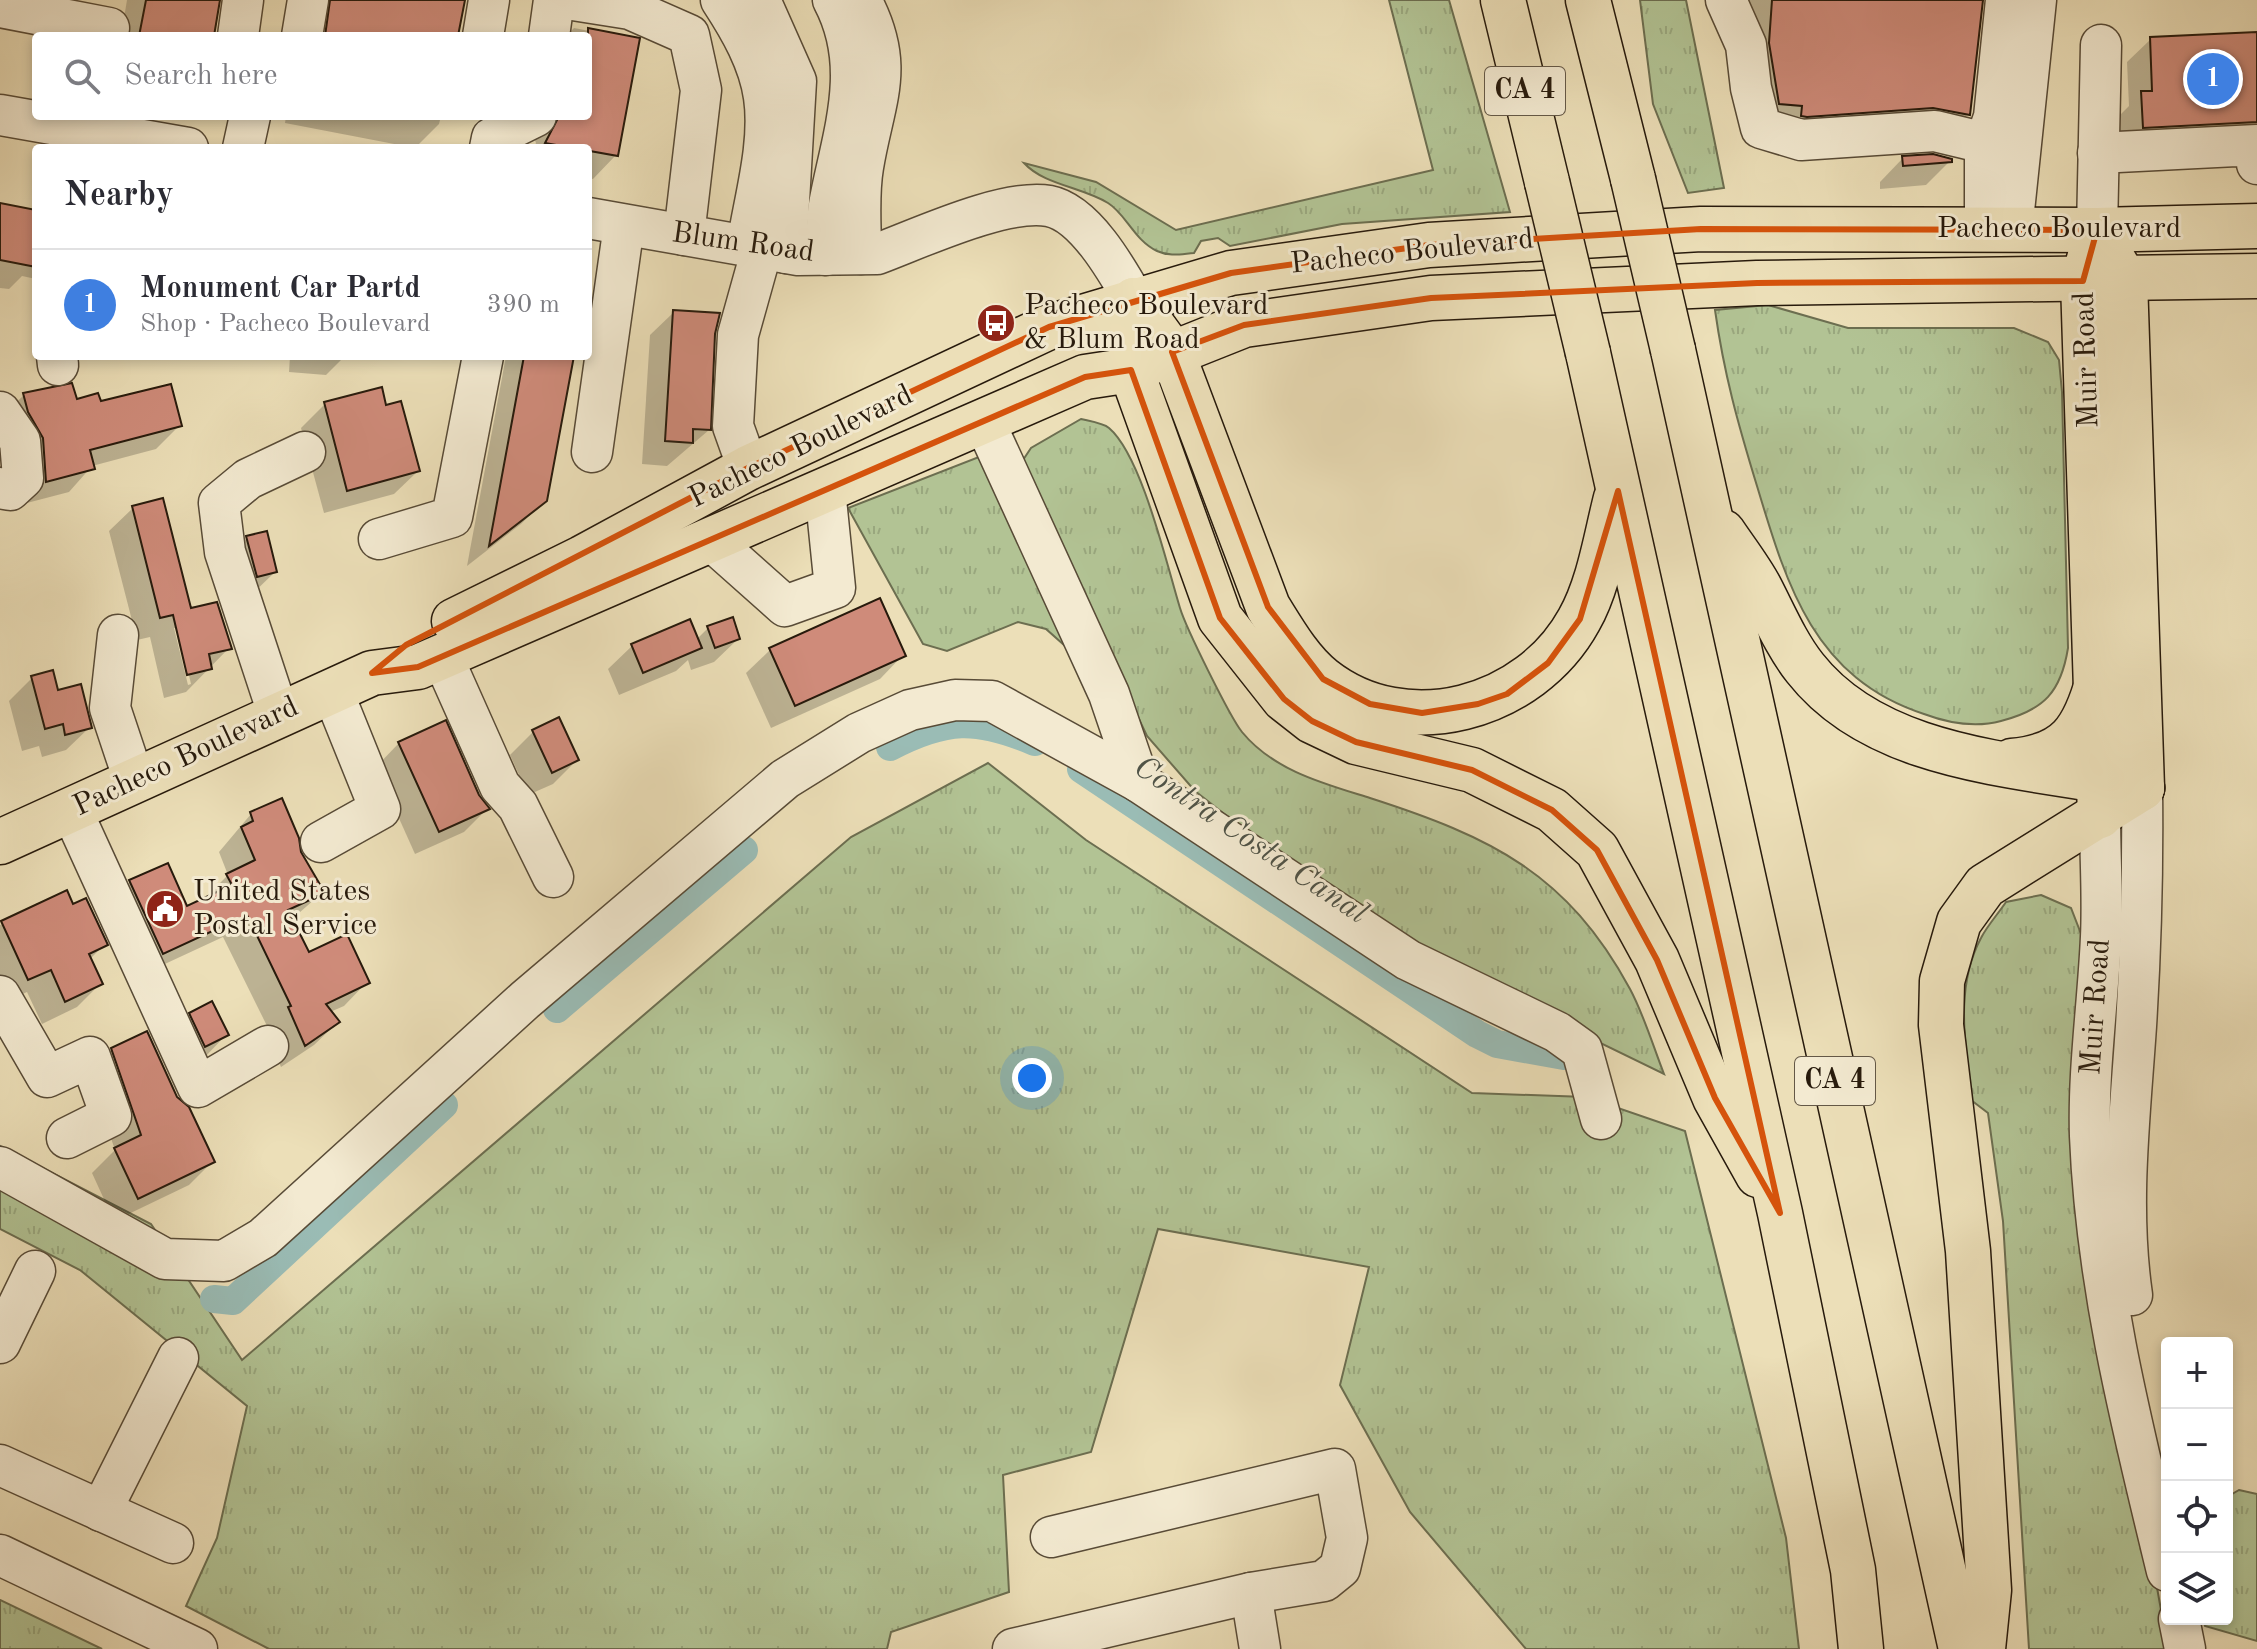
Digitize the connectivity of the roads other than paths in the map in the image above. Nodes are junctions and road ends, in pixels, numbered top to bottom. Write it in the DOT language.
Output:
graph roads {
  1 [pos="243,0"];
  2 [pos="308,0"];
  3 [pos="489,0"];
  4 [pos="554,0"];
  5 [pos="573,0"];
  6 [pos="721,0"];
  7 [pos="760,0"];
  8 [pos="833,0"];
  9 [pos="1503,0"];
  10 [pos="1588,0"];
  11 [pos="1614,0"];
  12 [pos="1726,0"];
  13 [pos="2006,0"];
  14 [pos="2036,0"];
  15 [pos="0,7"];
  16 [pos="872,9"];
  17 [pos="111,21"];
  18 [pos="239,32"];
  19 [pos="303,32"];
  20 [pos="484,32"];
  21 [pos="550,32"];
  22 [pos="2101,45"];
  23 [pos="1612,94"];
  24 [pos="0,115"];
  25 [pos="249,120"];
  26 [pos="525,120"];
  27 [pos="78,130"];
  28 [pos="487,134"];
  29 [pos="1985,143"];
  30 [pos="164,144"];
  31 [pos="244,144"];
  32 [pos="2098,153"];
  33 [pos="2257,164"];
  34 [pos="606,222"];
  35 [pos="2257,226"];
  36 [pos="1999,230"];
  37 [pos="2097,230"];
  38 [pos="684,235"];
  39 [pos="765,250"];
  40 [pos="844,254"];
  41 [pos="2257,276"];
  42 [pos="2104,280"];
  43 [pos="1134,300"];
  44 [pos="1172,352"];
  45 [pos="482,360"];
  46 [pos="1131,370"];
  47 [pos="0,412"];
  48 [pos="984,421"];
  49 [pos="305,452"];
  50 [pos="592,452"];
  51 [pos="748,468"];
  52 [pos="0,488"];
  53 [pos="825,490"];
  54 [pos="1618,491"];
  55 [pos="1709,512"];
  56 [pos="379,539"];
  57 [pos="712,541"];
  58 [pos="118,635"];
  59 [pos="442,656"];
  60 [pos="372,673"];
  61 [pos="2098,680"];
  62 [pos="332,690"];
  63 [pos="278,713"];
  64 [pos="2001,762"];
  65 [pos="134,780"];
  66 [pos="1139,782"];
  67 [pos="2142,788"];
  68 [pos="2099,797"];
  69 [pos="71,809"];
  70 [pos="0,842"];
  71 [pos="321,842"];
  72 [pos="553,877"];
  73 [pos="0,996"];
  74 [pos="268,1046"];
  75 [pos="1601,1119"];
  76 [pos="67,1138"];
  77 [pos="0,1167"];
  78 [pos="1780,1213"];
  79 [pos="35,1271"];
  80 [pos="0,1343"];
  81 [pos="178,1358"];
  82 [pos="2161,1426"];
  83 [pos="0,1465"];
  84 [pos="101,1511"];
  85 [pos="1051,1537"];
  86 [pos="173,1543"];
  87 [pos="2163,1553"];
  88 [pos="0,1555"];
  89 [pos="1251,1593"];
  90 [pos="2180,1625"];
  91 [pos="2204,1625"];
  92 [pos="197,1649"];
  93 [pos="1013,1649"];
  94 [pos="1260,1649"];
  95 [pos="1861,1649"];
  96 [pos="1961,1649"];
  97 [pos="1983,1649"];
  98 [pos="2185,1649"];
  99 [pos="2209,1649"];
  1 -- 18 [label="street"];
  2 -- 19 [label="street"];
  3 -- 20 [label="street"];
  4 -- 21 [label="street"];
  5 -- 38 [label="street"];
  6 -- 39 [label="street"];
  7 -- 39 [label="street"];
  8 -- 40 [label="street"];
  9 -- 54 [label="main road, CA 4, bridge"];
  10 -- 23 [label="main road, CA 4"];
  11 -- 23 [label="main road"];
  12 -- 29 [label="street"];
  13 -- 29 [label="street"];
  14 -- 36 [label="street"];
  15 -- 17 [label="street"];
  16 -- 40 [label="street"];
  22 -- 32 [label="street"];
  23 -- 55 [label="main road, CA 4, bridge"];
  24 -- 27 [label="street"];
  25 -- 31 [label="street"];
  26 -- 28 [label="street"];
  27 -- 30 [label="street"];
  29 -- 36 [label="street"];
  32 -- 33 [label="street"];
  32 -- 37 [label="street"];
  34 -- 38 [label="street, Blum Road"];
  34 -- 50 [label="street"];
  35 -- 37 [label="main road, Pacheco Boulevard"];
  36 -- 37 [label="main road, Pacheco Boulevard"];
  36 -- 43 [label="main road, Pacheco Boulevard"];
  37 -- 42 [label="main road, Muir Road"];
  38 -- 39 [label="street, Blum Road"];
  39 -- 40 [label="street, Blum Road"];
  39 -- 51 [label="street"];
  40 -- 43 [label="street, Blum Road"];
  41 -- 42 [label="main road, Pacheco Boulevard"];
  42 -- 44 [label="main road, Pacheco Boulevard"];
  42 -- 61 [label="main road, Muir Road"];
  42 -- 67 [label="main road, Muir Road"];
  43 -- 44 [label="main road"];
  43 -- 46 [label="main road"];
  43 -- 51 [label="main road, Pacheco Boulevard"];
  44 -- 46 [label="main road, Pacheco Boulevard"];
  44 -- 54 [label="main road"];
  45 -- 56 [label="street"];
  46 -- 48 [label="main road, Pacheco Boulevard"];
  46 -- 78 [label="main road"];
  47 -- 52 [label="street"];
  48 -- 53 [label="main road, Pacheco Boulevard"];
  48 -- 66 [label="street"];
  49 -- 63 [label="street"];
  51 -- 60 [label="main road, Pacheco Boulevard"];
  53 -- 57 [label="main road, Pacheco Boulevard"];
  53 -- 57 [label="street"];
  54 -- 78 [label="main road, CA 4"];
  55 -- 64 [label="main road"];
  55 -- 96 [label="main road, CA 4"];
  57 -- 59 [label="main road, Pacheco Boulevard"];
  58 -- 65 [label="street"];
  59 -- 60 [label="main road, Pacheco Boulevard"];
  59 -- 72 [label="street"];
  60 -- 62 [label="main road, Pacheco Boulevard"];
  61 -- 64 [label="main road"];
  61 -- 68 [label="main road, Muir Road"];
  62 -- 63 [label="main road, Pacheco Boulevard"];
  62 -- 71 [label="street"];
  63 -- 65 [label="main road, Pacheco Boulevard"];
  64 -- 68 [label="main road"];
  65 -- 69 [label="main road, Pacheco Boulevard"];
  66 -- 75 [label="street"];
  66 -- 77 [label="street"];
  67 -- 68 [label="main road"];
  67 -- 82 [label="street, Muir Road"];
  68 -- 87 [label="street, Muir Road"];
  68 -- 97 [label="main road"];
  69 -- 70 [label="main road, Pacheco Boulevard"];
  69 -- 74 [label="street"];
  73 -- 76 [label="street"];
  78 -- 95 [label="main road, CA 4"];
  79 -- 80 [label="street"];
  81 -- 84 [label="street"];
  83 -- 84 [label="street"];
  84 -- 86 [label="street"];
  85 -- 89 [label="street"];
  88 -- 92 [label="street"];
  89 -- 93 [label="street"];
  89 -- 94 [label="street"];
  90 -- 98 [label="street"];
  91 -- 99 [label="street"];
}
